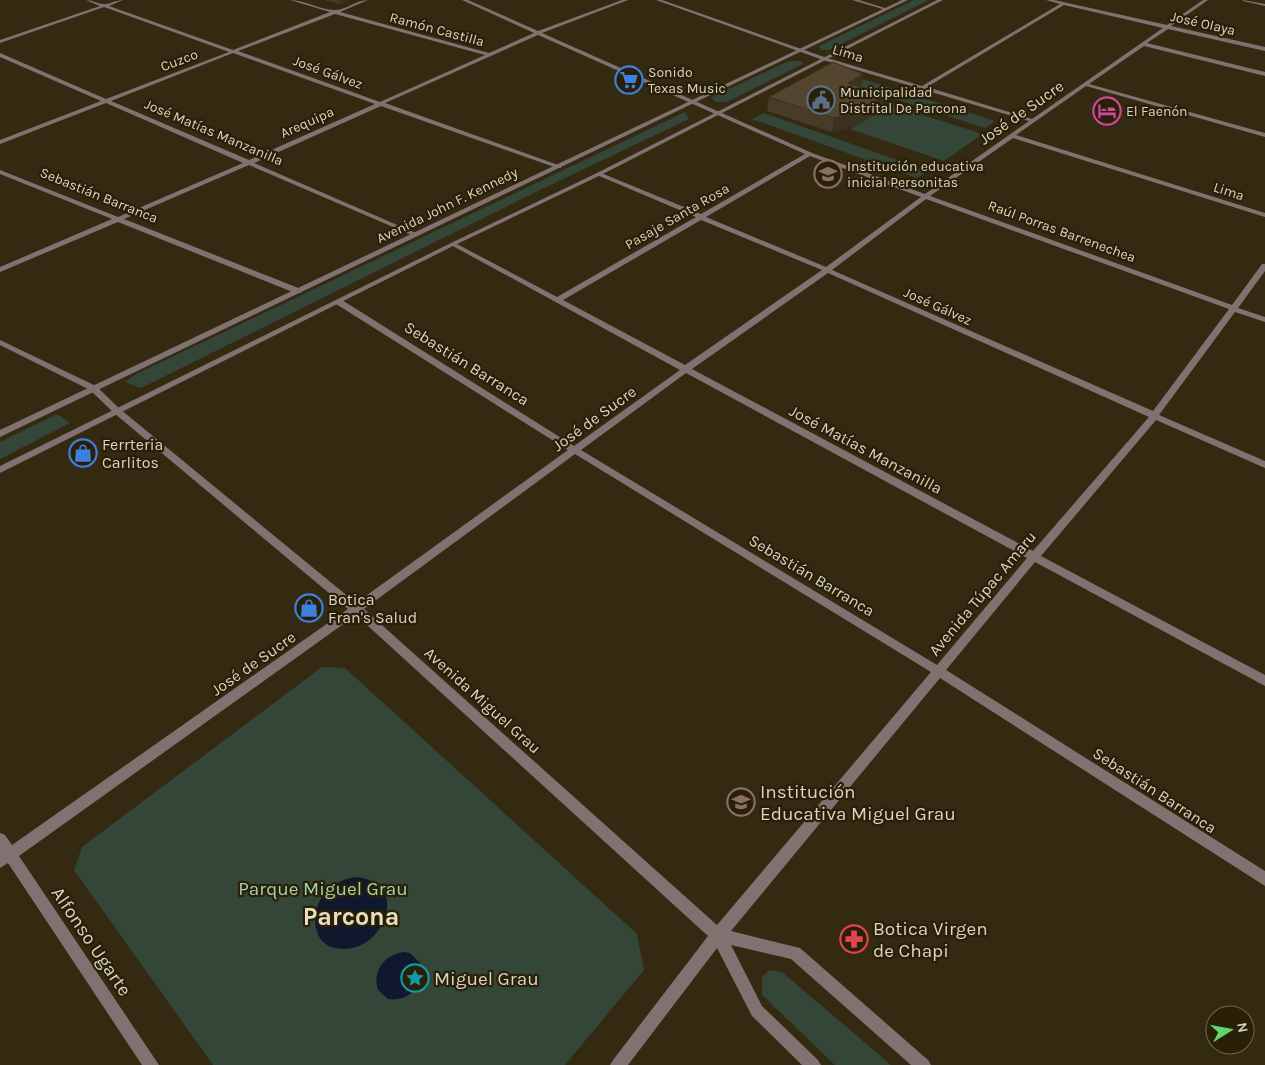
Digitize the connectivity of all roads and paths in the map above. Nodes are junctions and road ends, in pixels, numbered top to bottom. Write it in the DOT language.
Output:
graph roads {
  1 [pos="88,0"];
  2 [pos="121,0"];
  3 [pos="292,0"];
  4 [pos="366,0"];
  5 [pos="464,0"];
  6 [pos="626,0"];
  7 [pos="658,0"];
  8 [pos="854,0"];
  9 [pos="906,0"];
  10 [pos="941,0"];
  11 [pos="1048,0"];
  12 [pos="1206,0"];
  13 [pos="1245,0"];
  14 [pos="1063,4"];
  15 [pos="1265,5"];
  16 [pos="104,6"];
  17 [pos="886,9"];
  18 [pos="333,12"];
  19 [pos="1168,27"];
  20 [pos="538,33"];
  21 [pos="0,42"];
  22 [pos="1142,44"];
  23 [pos="1265,49"];
  24 [pos="804,50"];
  25 [pos="233,51"];
  26 [pos="0,55"];
  27 [pos="490,55"];
  28 [pos="825,59"];
  29 [pos="1265,74"];
  30 [pos="1087,85"];
  31 [pos="922,88"];
  32 [pos="105,101"];
  33 [pos="694,102"];
  34 [pos="379,103"];
  35 [pos="719,113"];
  36 [pos="1034,121"];
  37 [pos="1265,135"];
  38 [pos="1013,136"];
  39 [pos="0,142"];
  40 [pos="810,154"];
  41 [pos="250,162"];
  42 [pos="559,167"];
  43 [pos="0,172"];
  44 [pos="599,174"];
  45 [pos="928,195"];
  46 [pos="1265,215"];
  47 [pos="700,217"];
  48 [pos="119,219"];
  49 [pos="416,235"];
  50 [pos="453,244"];
  51 [pos="1265,266"];
  52 [pos="0,270"];
  53 [pos="828,270"];
  54 [pos="298,291"];
  55 [pos="557,300"];
  56 [pos="339,302"];
  57 [pos="1233,308"];
  58 [pos="1265,320"];
  59 [pos="0,342"];
  60 [pos="686,369"];
  61 [pos="93,388"];
  62 [pos="117,411"];
  63 [pos="1154,417"];
  64 [pos="0,434"];
  65 [pos="576,451"];
  66 [pos="1265,465"];
  67 [pos="0,470"];
  68 [pos="1034,557"];
  69 [pos="356,609"];
  70 [pos="938,671"];
  71 [pos="1265,681"];
  72 [pos="0,839"];
  73 [pos="5,858"];
  74 [pos="1265,879"];
  75 [pos="718,935"];
  76 [pos="150,1065"];
  77 [pos="618,1065"];
  78 [pos="813,1065"];
  79 [pos="923,1065"];
  1 -- 16 [label="street, José Gálvez"];
  2 -- 16 [label="street"];
  3 -- 18 [label="street, Ramón Castilla"];
  4 -- 18 [label="street, Cuzco"];
  5 -- 20 [label="street, Raúl Porras Barrenechea"];
  6 -- 20 [label="street, Arequipa"];
  7 -- 24 [label="street, Lima"];
  8 -- 17 [label="street"];
  9 -- 17 [label="street, Avenida John F. Kennedy"];
  10 -- 28 [label="street"];
  11 -- 14 [label="street, José Olaya"];
  12 -- 19 [label="street, José de Sucre"];
  13 -- 15 [label="street"];
  14 -- 19 [label="street, José Olaya"];
  14 -- 31 [label="street"];
  16 -- 21 [label="street"];
  16 -- 25 [label="street, José Gálvez"];
  17 -- 24 [label="street, Avenida John F. Kennedy"];
  18 -- 25 [label="street, Cuzco"];
  18 -- 27 [label="street, Ramón Castilla"];
  19 -- 22 [label="street, José de Sucre"];
  19 -- 23 [label="street, José Olaya"];
  20 -- 27 [label="street, Arequipa"];
  20 -- 33 [label="street, Raúl Porras Barrenechea"];
  22 -- 29 [label="street"];
  22 -- 30 [label="street, José de Sucre"];
  24 -- 28 [label="street, Lima"];
  24 -- 33 [label="street, Avenida John F. Kennedy"];
  25 -- 32 [label="street, Cuzco"];
  25 -- 34 [label="street, José Gálvez"];
  26 -- 32 [label="street, José Matías Manzanilla"];
  27 -- 34 [label="street, Arequipa"];
  28 -- 31 [label="street, Lima"];
  28 -- 35 [label="street"];
  30 -- 36 [label="street, José de Sucre"];
  30 -- 37 [label="street"];
  31 -- 36 [label="street, Lima"];
  32 -- 39 [label="street, Cuzco"];
  32 -- 41 [label="street, José Matías Manzanilla"];
  33 -- 35 [label="street, Raúl Porras Barrenechea"];
  33 -- 42 [label="street, Avenida John F. Kennedy"];
  34 -- 41 [label="street, Arequipa"];
  34 -- 42 [label="street, José Gálvez"];
  35 -- 40 [label="street, Raúl Porras Barrenechea"];
  35 -- 44 [label="street"];
  36 -- 38 [label="street, José de Sucre"];
  38 -- 45 [label="street, José de Sucre"];
  38 -- 46 [label="street, Lima"];
  40 -- 45 [label="street, Raúl Porras Barrenechea"];
  40 -- 47 [label="street, Pasaje Santa Rosa"];
  41 -- 48 [label="street, Arequipa"];
  41 -- 49 [label="street, José Matías Manzanilla"];
  42 -- 49 [label="street, Avenida John F. Kennedy"];
  43 -- 48 [label="street, Sebastián Barranca"];
  44 -- 47 [label="street, José Gálvez"];
  44 -- 50 [label="street"];
  45 -- 53 [label="street, José de Sucre"];
  45 -- 57 [label="street, Raúl Porras Barrenechea"];
  47 -- 53 [label="street, José Gálvez"];
  47 -- 55 [label="street, Pasaje Santa Rosa"];
  48 -- 52 [label="street, Arequipa"];
  48 -- 54 [label="street, Sebastián Barranca"];
  49 -- 54 [label="street, Avenida John F. Kennedy"];
  50 -- 55 [label="street, José Matías Manzanilla"];
  50 -- 56 [label="street"];
  51 -- 57 [label="street, Avenida Túpac Amaru"];
  53 -- 60 [label="street, José de Sucre"];
  53 -- 63 [label="street, José Gálvez"];
  54 -- 61 [label="street, Avenida John F. Kennedy"];
  55 -- 60 [label="street, José Matías Manzanilla"];
  56 -- 62 [label="street"];
  56 -- 65 [label="street, Sebastián Barranca"];
  57 -- 58 [label="street, Raúl Porras Barrenechea"];
  57 -- 63 [label="street, Avenida Túpac Amaru"];
  59 -- 61 [label="street, Avenida Miguel Grau"];
  60 -- 65 [label="street, José de Sucre"];
  60 -- 68 [label="street, José Matías Manzanilla"];
  61 -- 62 [label="street, Avenida Miguel Grau"];
  61 -- 64 [label="street, Avenida John F. Kennedy"];
  62 -- 67 [label="street"];
  62 -- 69 [label="street, Avenida Miguel Grau"];
  63 -- 66 [label="street, José Gálvez"];
  63 -- 68 [label="street, Avenida Túpac Amaru"];
  65 -- 69 [label="street, José de Sucre"];
  65 -- 70 [label="street, Sebastián Barranca"];
  68 -- 70 [label="street, Avenida Túpac Amaru"];
  68 -- 71 [label="street, José Matías Manzanilla"];
  69 -- 73 [label="street, José de Sucre"];
  69 -- 75 [label="street, Avenida Miguel Grau"];
  70 -- 74 [label="street, Sebastián Barranca"];
  70 -- 75 [label="street, Avenida Túpac Amaru"];
  72 -- 73 [label="street, Alfonso Ugarte"];
  73 -- 76 [label="street, Alfonso Ugarte"];
  75 -- 77 [label="street, Avenida Túpac Amaru"];
  75 -- 78 [label="street, Avenida Miguel Grau"];
  75 -- 79 [label="street, Avenida Miguel Grau"];
}
